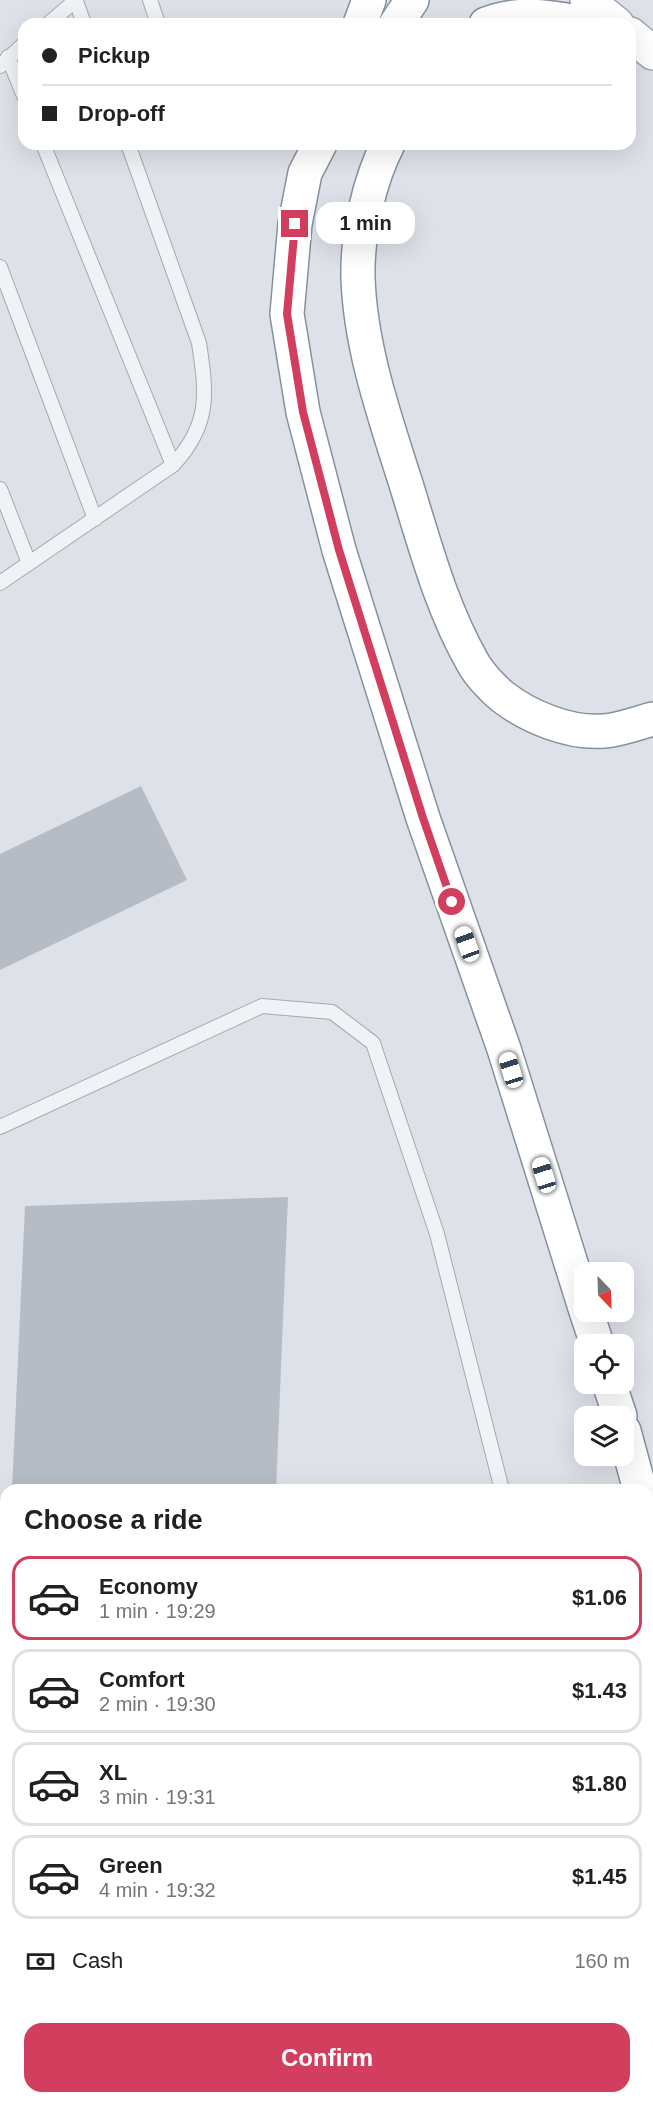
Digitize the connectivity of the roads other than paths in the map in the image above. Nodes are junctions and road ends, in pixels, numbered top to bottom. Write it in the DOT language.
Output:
graph roads {
  1 [pos="150,0"];
  2 [pos="369,0"];
  3 [pos="412,0"];
  4 [pos="587,0"];
  5 [pos="76,1"];
  6 [pos="55,18"];
  7 [pos="82,18"];
  8 [pos="156,18"];
  9 [pos="362,18"];
  10 [pos="400,18"];
  11 [pos="505,18"];
  12 [pos="555,18"];
  13 [pos="610,18"];
  14 [pos="636,39"];
  15 [pos="18,49"];
  16 [pos="653,53"];
  17 [pos="4,62"];
  18 [pos="18,86"];
  19 [pos="46,150"];
  20 [pos="130,150"];
  21 [pos="317,150"];
  22 [pos="386,150"];
  23 [pos="0,267"];
  24 [pos="173,465"];
  25 [pos="0,489"];
  26 [pos="95,519"];
  27 [pos="29,563"];
  28 [pos="0,583"];
  29 [pos="653,720"];
  30 [pos="0,1128"];
  31 [pos="574,1275"];
  32 [pos="633,1466"];
  33 [pos="500,1484"];
  34 [pos="638,1484"];
  1 -- 8 [label="lane"];
  2 -- 9 [label="main road"];
  3 -- 10 [label="main road"];
  4 -- 13 [label="main road"];
  5 -- 6 [label="lane"];
  5 -- 7 [label="lane"];
  11 -- 12 [label="main road"];
  14 -- 16 [label="main road"];
  15 -- 17 [label="lane"];
  17 -- 18 [label="lane"];
  19 -- 24 [label="lane"];
  20 -- 24 [label="lane"];
  21 -- 31 [label="main road"];
  22 -- 29 [label="main road"];
  23 -- 26 [label="lane"];
  24 -- 26 [label="lane"];
  25 -- 27 [label="lane"];
  26 -- 27 [label="lane"];
  27 -- 28 [label="lane"];
  30 -- 33 [label="lane"];
  32 -- 34 [label="main road"];
}
